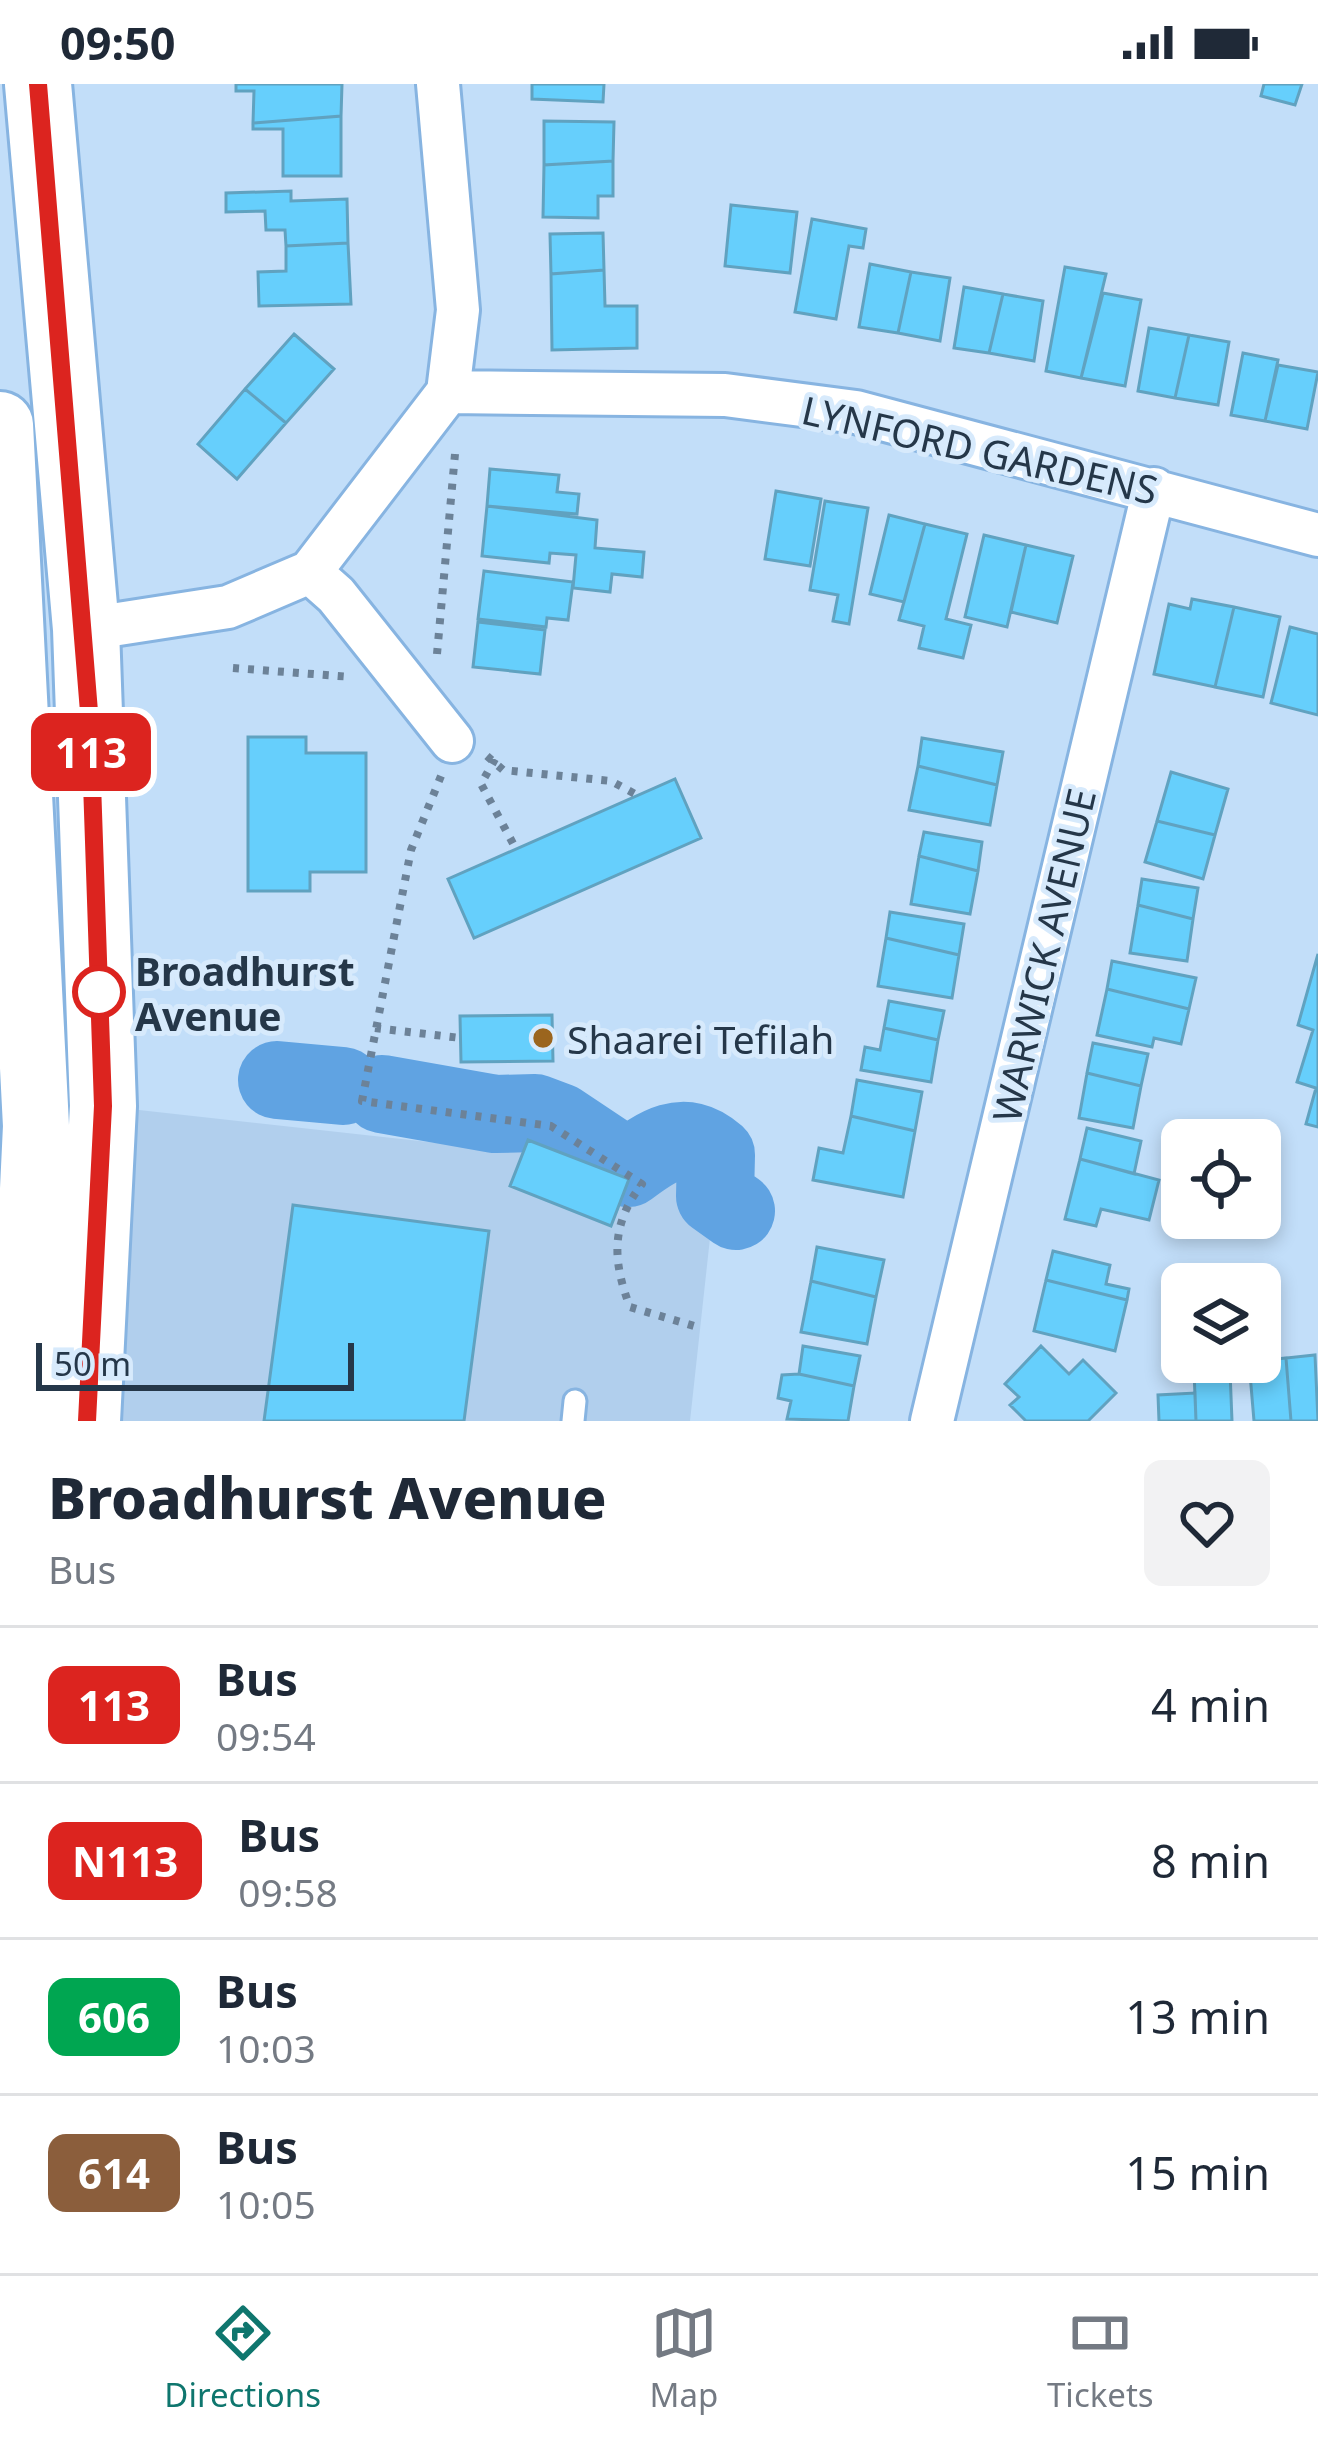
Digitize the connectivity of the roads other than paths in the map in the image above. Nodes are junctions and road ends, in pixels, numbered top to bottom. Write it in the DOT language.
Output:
graph roads {
  1 [pos="38,84"];
  2 [pos="438,84"];
  3 [pos="448,392"];
  4 [pos="0,425"];
  5 [pos="1154,489"];
  6 [pos="1318,535"];
  7 [pos="310,572"];
  8 [pos="86,628"];
  9 [pos="8,649"];
  10 [pos="441,728"];
  11 [pos="22,1421"];
  12 [pos="87,1421"];
  13 [pos="932,1421"];
  1 -- 8 [label="highway"];
  2 -- 3 [label="street"];
  3 -- 5 [label="street, LYNFORD GARDENS"];
  3 -- 7 [label="street"];
  4 -- 9 [label="highway"];
  5 -- 6 [label="street, LYNFORD GARDENS"];
  5 -- 13 [label="street, WARWICK AVENUE"];
  7 -- 8 [label="street"];
  7 -- 10 [label="street"];
  8 -- 12 [label="highway"];
  9 -- 11 [label="highway"];
}
